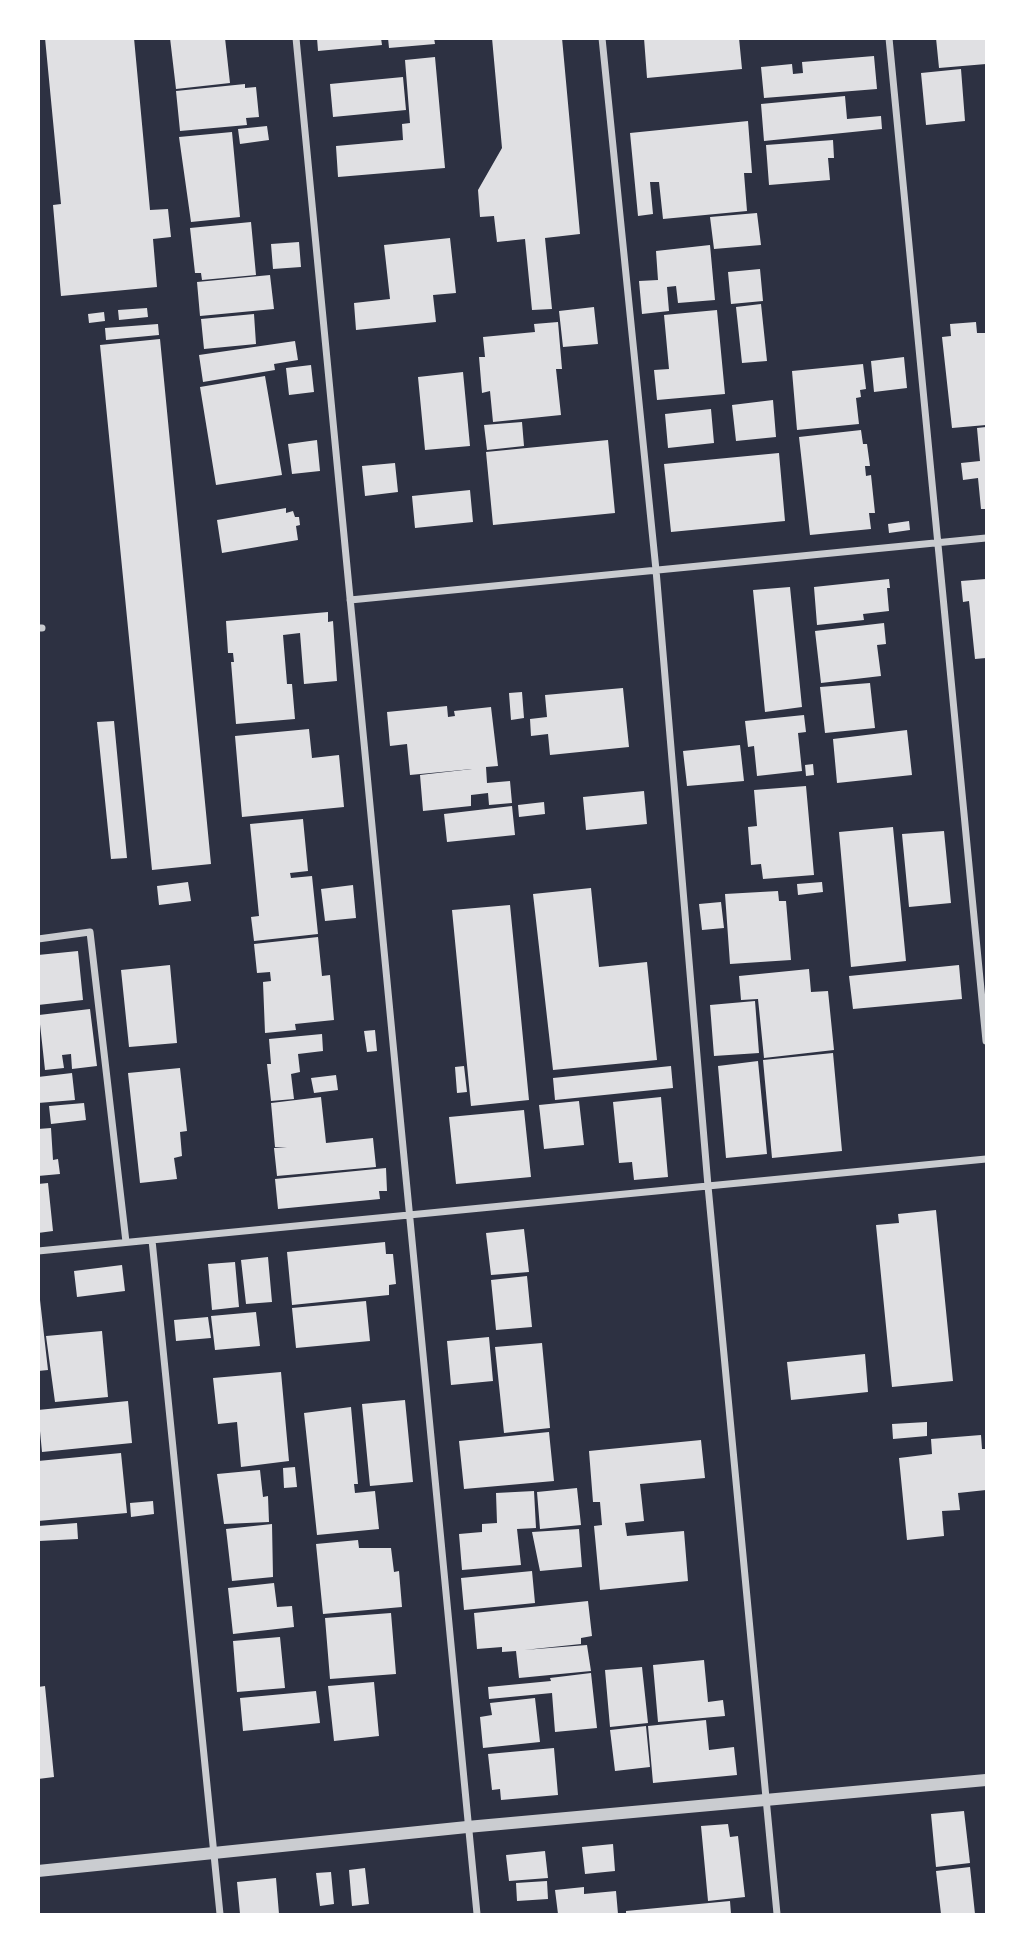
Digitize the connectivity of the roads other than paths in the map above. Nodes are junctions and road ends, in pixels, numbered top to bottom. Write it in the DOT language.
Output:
graph roads {
  1 [pos="296,38"];
  2 [pos="602,38"];
  3 [pos="889,38"];
  4 [pos="986,538"];
  5 [pos="938,543"];
  6 [pos="656,570"];
  7 [pos="350,600"];
  8 [pos="38,939"];
  9 [pos="986,1041"];
  10 [pos="986,1159"];
  11 [pos="709,1186"];
  12 [pos="409,1215"];
  13 [pos="152,1240"];
  14 [pos="125,1242"];
  15 [pos="38,1251"];
  16 [pos="986,1780"];
  17 [pos="766,1800"];
  18 [pos="467,1827"];
  19 [pos="215,1852"];
  20 [pos="38,1871"];
  21 [pos="220,1914"];
  22 [pos="477,1914"];
  23 [pos="777,1914"];
  1 -- 7 [label="street"];
  2 -- 6 [label="street"];
  3 -- 5 [label="street"];
  4 -- 5 [label="street"];
  5 -- 6 [label="street"];
  5 -- 9 [label="street"];
  6 -- 7 [label="street"];
  6 -- 11 [label="street"];
  7 -- 12 [label="street"];
  8 -- 14 [label="street"];
  10 -- 11 [label="street"];
  11 -- 12 [label="street"];
  11 -- 17 [label="street"];
  12 -- 13 [label="street"];
  12 -- 18 [label="street"];
  13 -- 14 [label="street"];
  13 -- 19 [label="street"];
  14 -- 15 [label="street"];
  16 -- 17 [label="street"];
  17 -- 18 [label="street"];
  17 -- 23 [label="street"];
  18 -- 19 [label="street"];
  18 -- 22 [label="street"];
  19 -- 20 [label="street"];
  19 -- 21 [label="street"];
}
